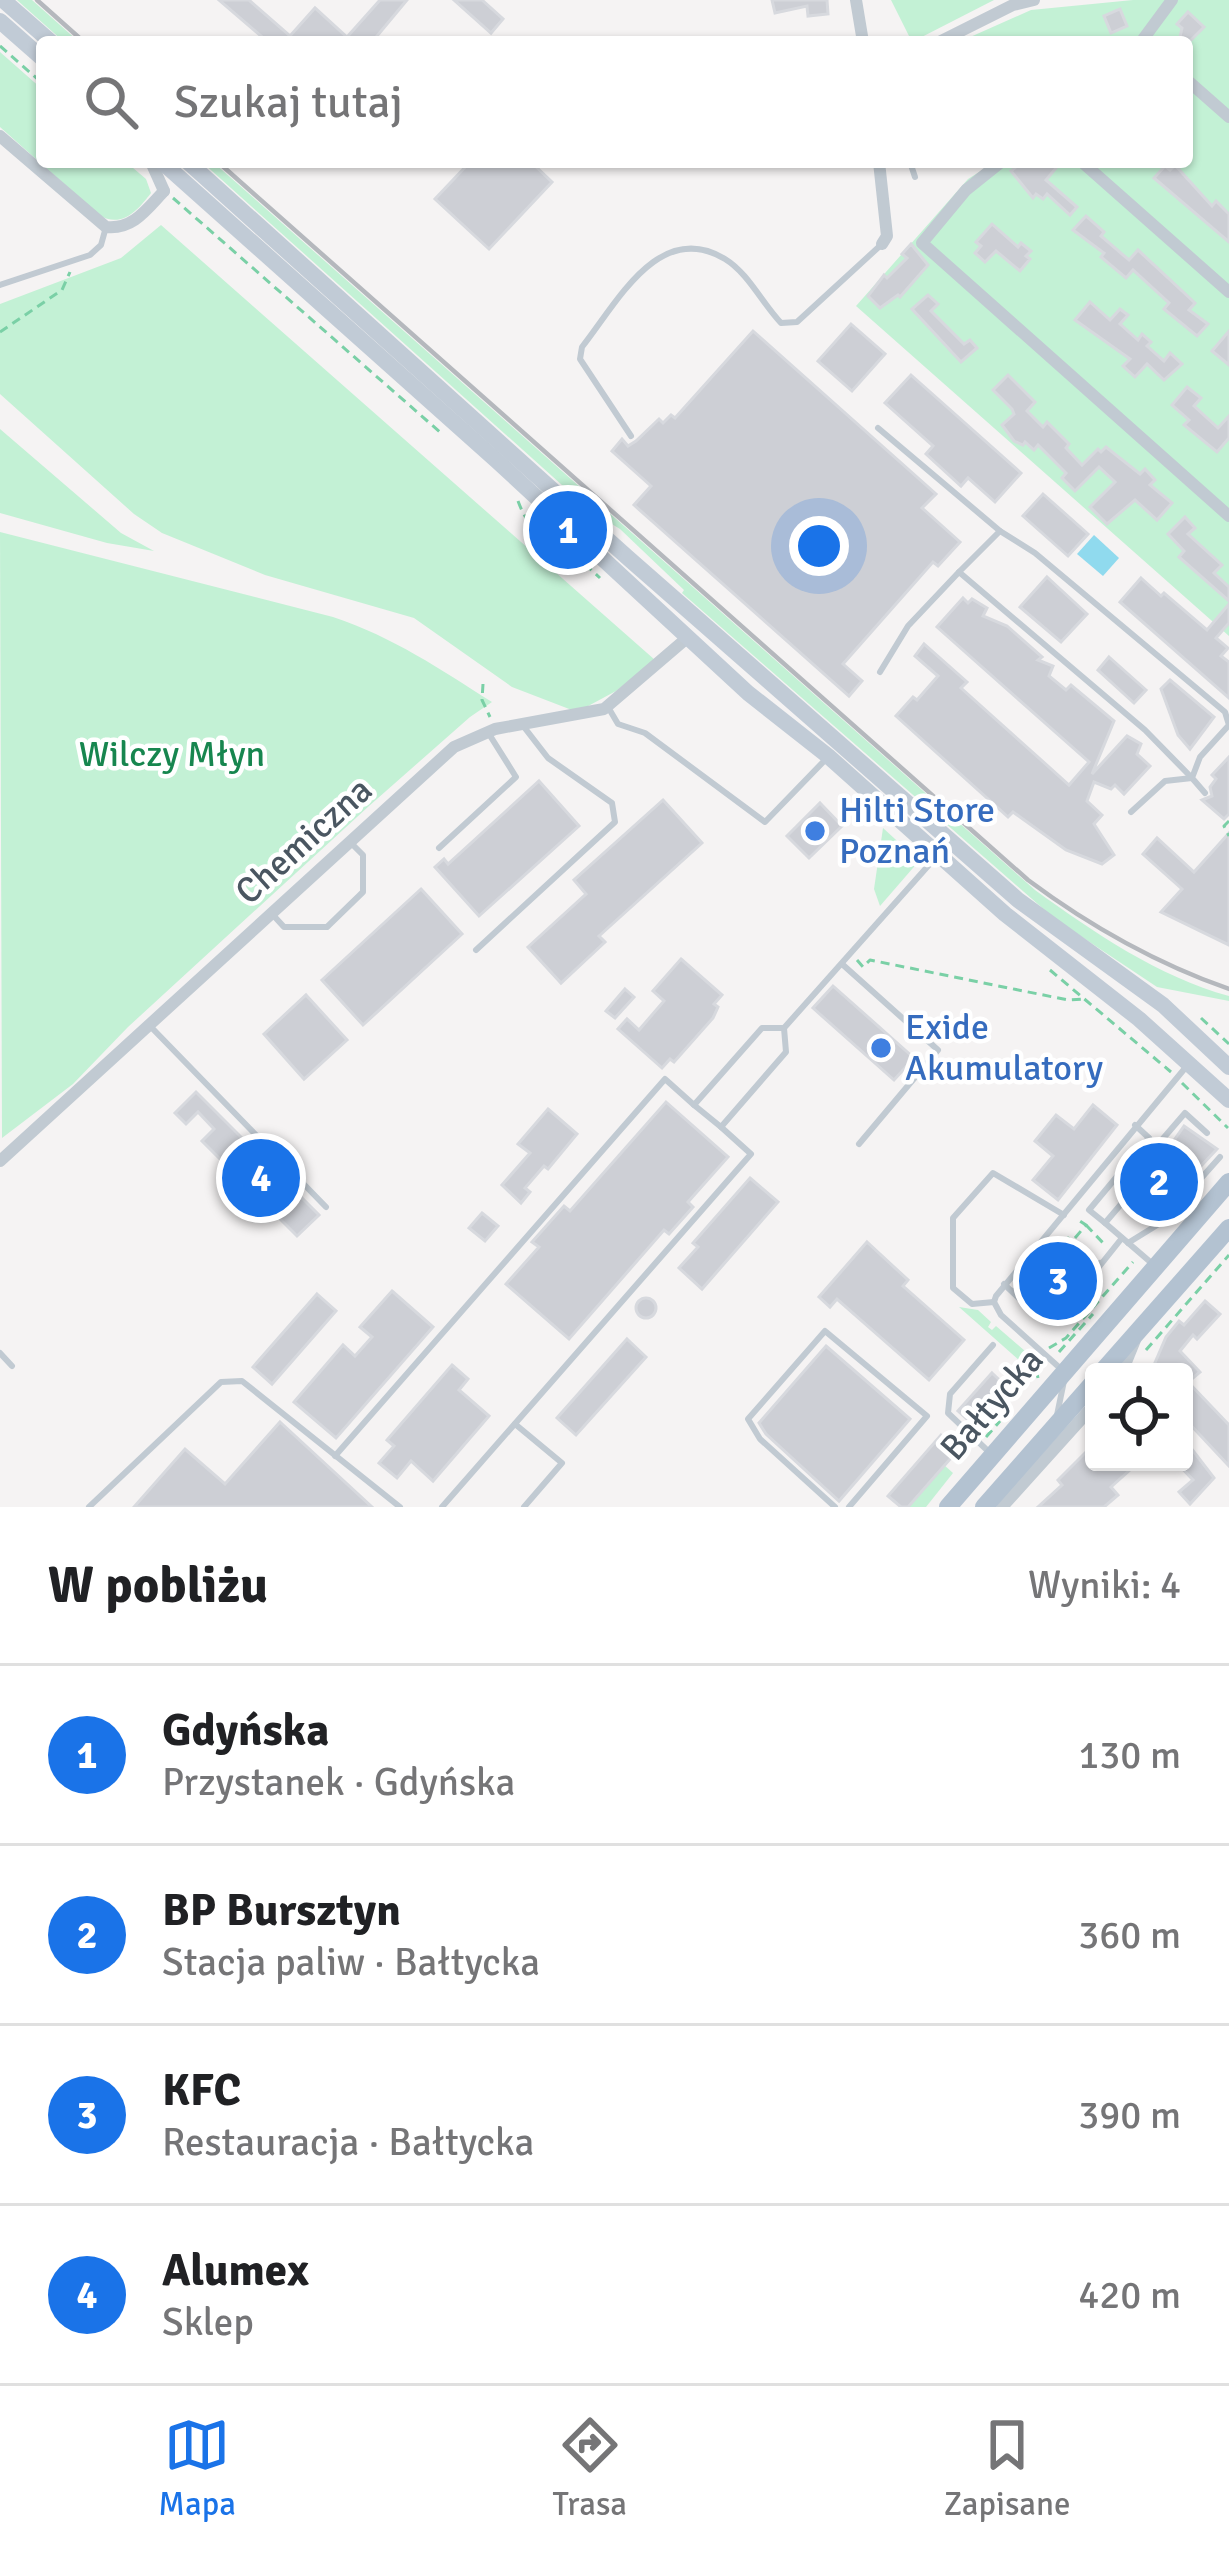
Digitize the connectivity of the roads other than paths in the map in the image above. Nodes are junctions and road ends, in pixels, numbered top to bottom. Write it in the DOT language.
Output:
graph roads {
  1 [pos="3,0"];
  2 [pos="856,0"];
  3 [pos="1034,0"];
  4 [pos="1172,0"];
  5 [pos="0,21"];
  6 [pos="44,36"];
  7 [pos="862,36"];
  8 [pos="950,36"];
  9 [pos="1147,36"];
  10 [pos="36,53"];
  11 [pos="1193,85"];
  12 [pos="1229,117"];
  13 [pos="0,136"];
  14 [pos="36,167"];
  15 [pos="37,168"];
  16 [pos="154,168"];
  17 [pos="169,168"];
  18 [pos="195,168"];
  19 [pos="880,168"];
  20 [pos="912,168"];
  21 [pos="994,168"];
  22 [pos="1089,168"];
  23 [pos="915,177"];
  24 [pos="164,191"];
  25 [pos="207,202"];
  26 [pos="106,227"];
  27 [pos="882,244"];
  28 [pos="0,285"];
  29 [pos="1229,292"];
  30 [pos="878,428"];
  31 [pos="631,436"];
  32 [pos="1229,516"];
  33 [pos="1000,531"];
  34 [pos="959,572"];
  35 [pos="685,607"];
  36 [pos="687,638"];
  37 [pos="732,646"];
  38 [pos="880,672"];
  39 [pos="608,707"];
  40 [pos="522,724"];
  41 [pos="491,730"];
  42 [pos="828,756"];
  43 [pos="1192,778"];
  44 [pos="1204,793"];
  45 [pos="1131,812"];
  46 [pos="349,841"];
  47 [pos="439,848"];
  48 [pos="938,854"];
  49 [pos="270,913"];
  50 [pos="476,950"];
  51 [pos="842,964"];
  52 [pos="148,1024"];
  53 [pos="784,1028"];
  54 [pos="1229,1067"];
  55 [pos="1194,1070"];
  56 [pos="1229,1100"];
  57 [pos="694,1105"];
  58 [pos="1229,1109"];
  59 [pos="1135,1125"];
  60 [pos="721,1127"];
  61 [pos="1207,1133"];
  62 [pos="1149,1138"];
  63 [pos="859,1144"];
  64 [pos="1154,1149"];
  65 [pos="1220,1157"];
  66 [pos="0,1161"];
  67 [pos="1157,1162"];
  68 [pos="1229,1182"];
  69 [pos="1190,1190"];
  70 [pos="1078,1200"];
  71 [pos="326,1207"];
  72 [pos="1089,1210"];
  73 [pos="1064,1215"];
  74 [pos="1105,1223"];
  75 [pos="1229,1228"];
  76 [pos="1125,1240"];
  77 [pos="1224,1247"];
  78 [pos="1156,1266"];
  79 [pos="1007,1287"];
  80 [pos="994,1302"];
  81 [pos="1137,1332"];
  82 [pos="993,1346"];
  83 [pos="0,1353"];
  84 [pos="1110,1363"];
  85 [pos="1129,1363"];
  86 [pos="12,1366"];
  87 [pos="1063,1372"];
  88 [pos="1085,1392"];
  89 [pos="1085,1415"];
  90 [pos="515,1424"];
  91 [pos="1054,1426"];
  92 [pos="988,1446"];
  93 [pos="335,1456"];
  94 [pos="89,1507"];
  95 [pos="400,1507"];
  96 [pos="442,1507"];
  97 [pos="524,1507"];
  98 [pos="835,1507"];
  99 [pos="849,1507"];
  100 [pos="948,1507"];
  101 [pos="984,1507"];
  102 [pos="1002,1507"];
  1 -- 6 [label="main road"];
  2 -- 7 [label="street"];
  3 -- 8 [label="street"];
  4 -- 9 [label="street"];
  5 -- 10 [label="main road"];
  11 -- 12 [label="street"];
  13 -- 14 [label="street"];
  15 -- 26 [label="street"];
  16 -- 24 [label="street"];
  17 -- 25 [label="main road"];
  18 -- 35 [label="main road"];
  19 -- 27 [label="street"];
  20 -- 23 [label="lane"];
  21 -- 32 [label="street"];
  22 -- 29 [label="street"];
  24 -- 25 [label="street"];
  24 -- 26 [label="street"];
  25 -- 36 [label="main road"];
  26 -- 28 [label="lane"];
  27 -- 31 [label="lane"];
  30 -- 33 [label="lane"];
  33 -- 34 [label="lane"];
  33 -- 43 [label="lane"];
  34 -- 38 [label="lane"];
  34 -- 43 [label="lane"];
  35 -- 36 [label="street"];
  35 -- 37 [label="main road"];
  36 -- 37 [label="street"];
  36 -- 39 [label="street, Chemiczna"];
  36 -- 42 [label="main road"];
  37 -- 54 [label="main road"];
  39 -- 40 [label="street, Chemiczna"];
  39 -- 42 [label="lane"];
  40 -- 41 [label="street, Chemiczna"];
  40 -- 50 [label="lane"];
  41 -- 46 [label="street, Chemiczna"];
  41 -- 47 [label="lane"];
  42 -- 48 [label="main road"];
  43 -- 44 [label="lane"];
  43 -- 45 [label="lane"];
  46 -- 49 [label="street, Chemiczna"];
  46 -- 49 [label="lane"];
  48 -- 51 [label="lane"];
  48 -- 55 [label="main road"];
  49 -- 52 [label="street, Chemiczna"];
  51 -- 53 [label="lane"];
  51 -- 63 [label="lane"];
  52 -- 66 [label="street, Chemiczna"];
  52 -- 71 [label="lane"];
  53 -- 57 [label="lane"];
  53 -- 60 [label="lane"];
  55 -- 56 [label="main road"];
  55 -- 58 [label="main road"];
  55 -- 59 [label="lane"];
  57 -- 60 [label="lane"];
  57 -- 93 [label="lane"];
  59 -- 62 [label="lane"];
  59 -- 70 [label="lane"];
  60 -- 90 [label="lane"];
  61 -- 64 [label="lane"];
  62 -- 64 [label="lane"];
  62 -- 72 [label="lane"];
  64 -- 67 [label="lane"];
  65 -- 69 [label="lane"];
  67 -- 69 [label="lane"];
  67 -- 74 [label="lane"];
  68 -- 78 [label="main road, Bałtycka"];
  69 -- 76 [label="lane"];
  70 -- 72 [label="lane"];
  70 -- 73 [label="lane"];
  72 -- 74 [label="lane"];
  73 -- 79 [label="lane"];
  73 -- 80 [label="lane"];
  74 -- 76 [label="lane"];
  75 -- 77 [label="main road, Bałtycka"];
  76 -- 78 [label="lane"];
  76 -- 79 [label="lane"];
  77 -- 81 [label="main road, Bałtycka"];
  78 -- 87 [label="main road, Bałtycka"];
  79 -- 80 [label="lane"];
  80 -- 87 [label="lane"];
  81 -- 84 [label="main road, Bałtycka"];
  81 -- 85 [label="street"];
  82 -- 92 [label="lane"];
  83 -- 86 [label="lane"];
  87 -- 91 [label="lane"];
  87 -- 92 [label="main road, Bałtycka"];
  88 -- 91 [label="main road, Bałtycka"];
  89 -- 102 [label="street"];
  90 -- 96 [label="lane"];
  90 -- 97 [label="lane"];
  91 -- 101 [label="main road, Bałtycka"];
  92 -- 100 [label="main road, Bałtycka"];
  93 -- 94 [label="lane"];
  93 -- 95 [label="lane"];
  98 -- 99 [label="lane"];
}
